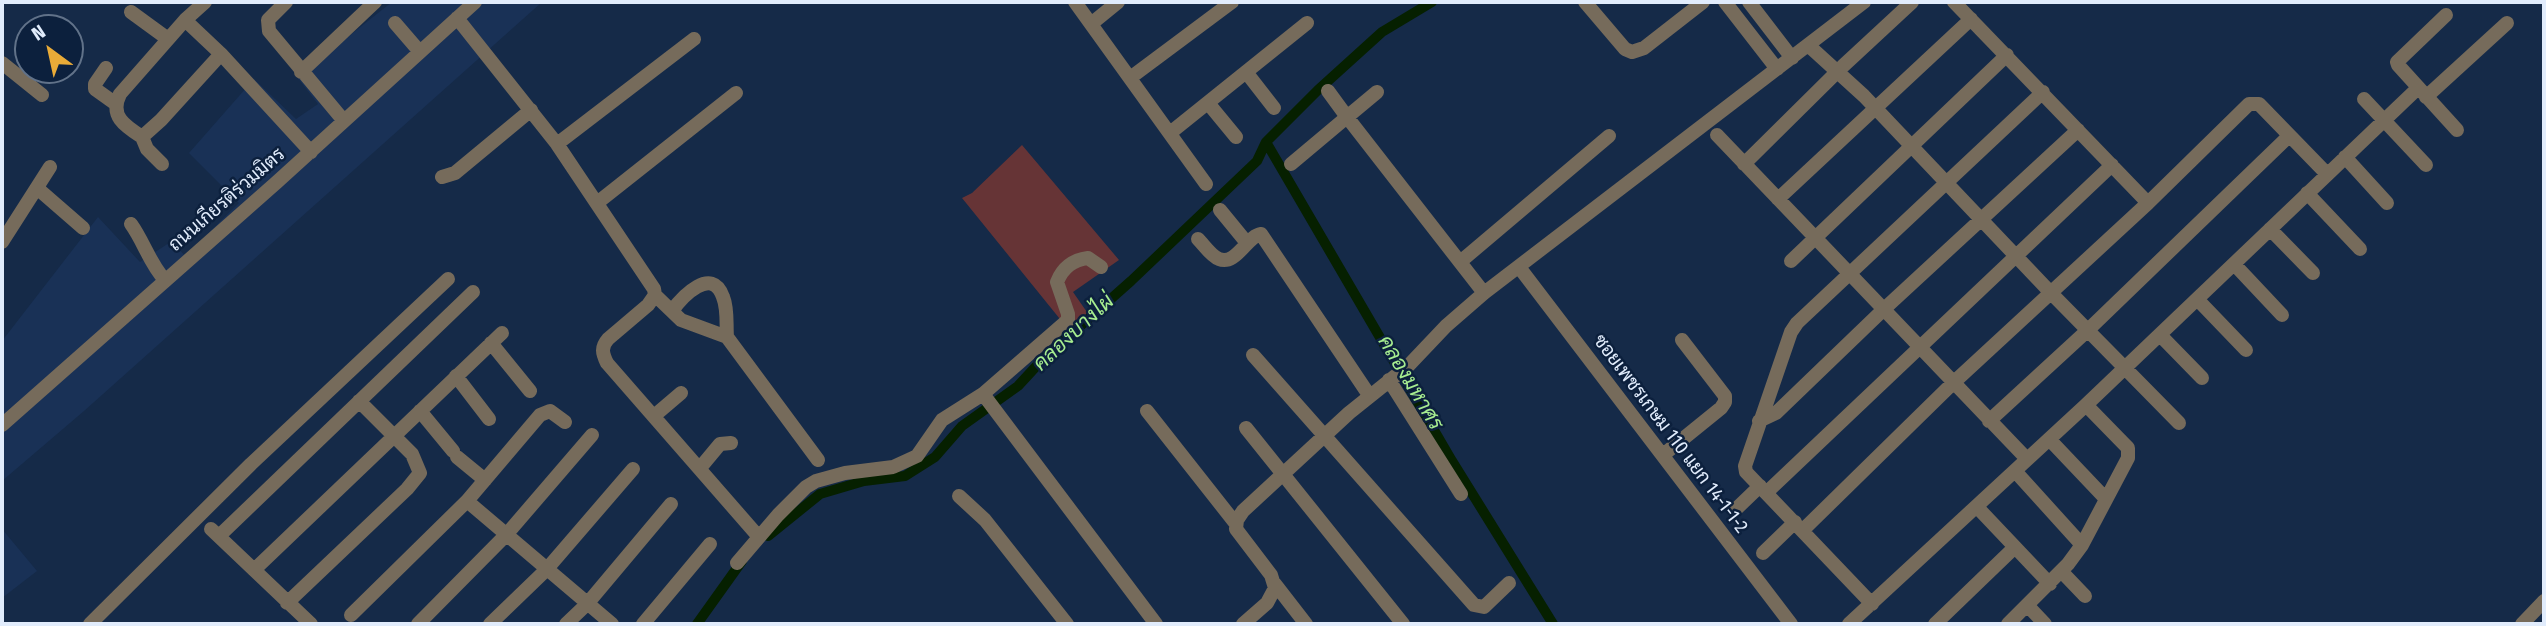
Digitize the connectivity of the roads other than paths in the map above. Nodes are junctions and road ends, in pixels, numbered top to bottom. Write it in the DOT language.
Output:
graph roads {
  1 [pos="205,2"];
  2 [pos="286,2"];
  3 [pos="375,2"];
  4 [pos="475,2"];
  5 [pos="1075,2"];
  6 [pos="1118,2"];
  7 [pos="1232,2"];
  8 [pos="1585,2"];
  9 [pos="1703,2"];
  10 [pos="1725,2"];
  11 [pos="1864,2"];
  12 [pos="1912,2"];
  13 [pos="1954,2"];
  14 [pos="1756,4"];
  15 [pos="128,6"];
  16 [pos="2445,15"];
  17 [pos="457,18"];
  18 [pos="1971,19"];
  19 [pos="185,20"];
  20 [pos="1739,20"];
  21 [pos="395,23"];
  22 [pos="1307,23"];
  23 [pos="2507,23"];
  24 [pos="1091,24"];
  25 [pos="168,39"];
  26 [pos="694,39"];
  27 [pos="1812,42"];
  28 [pos="420,52"];
  29 [pos="221,54"];
  30 [pos="2007,55"];
  31 [pos="1792,58"];
  32 [pos="2,63"];
  33 [pos="106,68"];
  34 [pos="1777,69"];
  35 [pos="1840,69"];
  36 [pos="301,72"];
  37 [pos="1246,72"];
  38 [pos="1130,78"];
  39 [pos="1328,91"];
  40 [pos="1377,92"];
  41 [pos="2043,92"];
  42 [pos="736,93"];
  43 [pos="2422,93"];
  44 [pos="42,95"];
  45 [pos="2364,99"];
  46 [pos="1208,103"];
  47 [pos="116,104"];
  48 [pos="1274,108"];
  49 [pos="1875,109"];
  50 [pos="531,110"];
  51 [pos="1347,117"];
  52 [pos="344,121"];
  53 [pos="2384,121"];
  54 [pos="2078,130"];
  55 [pos="2457,130"];
  56 [pos="1170,133"];
  57 [pos="1717,135"];
  58 [pos="1609,136"];
  59 [pos="2290,136"];
  60 [pos="142,137"];
  61 [pos="1236,137"];
  62 [pos="557,144"];
  63 [pos="1910,146"];
  64 [pos="311,152"];
  65 [pos="2345,157"];
  66 [pos="162,164"];
  67 [pos="1291,164"];
  68 [pos="1744,164"];
  69 [pos="2112,165"];
  70 [pos="2426,165"];
  71 [pos="50,167"];
  72 [pos="2327,174"];
  73 [pos="442,177"];
  74 [pos="1945,182"];
  75 [pos="1206,184"];
  76 [pos="37,188"];
  77 [pos="2307,193"];
  78 [pos="1778,199"];
  79 [pos="2387,202"];
  80 [pos="597,203"];
  81 [pos="2148,203"];
  82 [pos="1220,210"];
  83 [pos="1980,219"];
  84 [pos="131,224"];
  85 [pos="83,228"];
  86 [pos="2270,229"];
  87 [pos="1815,237"];
  88 [pos="1198,239"];
  89 [pos="2,242"];
  90 [pos="1247,243"];
  91 [pos="2360,249"];
  92 [pos="2016,256"];
  93 [pos="1791,261"];
  94 [pos="1460,262"];
  95 [pos="2234,264"];
  96 [pos="1519,267"];
  97 [pos="1101,268"];
  98 [pos="2313,273"];
  99 [pos="1851,274"];
  100 [pos="448,279"];
  101 [pos="165,280"];
  102 [pos="473,292"];
  103 [pos="1484,293"];
  104 [pos="2051,293"];
  105 [pos="656,295"];
  106 [pos="2197,299"];
  107 [pos="1883,310"];
  108 [pos="672,311"];
  109 [pos="2282,314"];
  110 [pos="2088,330"];
  111 [pos="2160,335"];
  112 [pos="727,337"];
  113 [pos="1682,340"];
  114 [pos="1918,346"];
  115 [pos="2246,349"];
  116 [pos="1252,355"];
  117 [pos="2124,368"];
  118 [pos="456,376"];
  119 [pos="1393,377"];
  120 [pos="2202,378"];
  121 [pos="1952,384"];
  122 [pos="530,391"];
  123 [pos="681,393"];
  124 [pos="1369,395"];
  125 [pos="988,400"];
  126 [pos="359,401"];
  127 [pos="2086,405"];
  128 [pos="419,411"];
  129 [pos="1147,411"];
  130 [pos="654,416"];
  131 [pos="489,419"];
  132 [pos="1759,421"];
  133 [pos="1989,421"];
  134 [pos="565,422"];
  135 [pos="2179,423"];
  136 [pos="2,425"];
  137 [pos="1245,428"];
  138 [pos="394,435"];
  139 [pos="592,435"];
  140 [pos="1324,436"];
  141 [pos="2049,439"];
  142 [pos="731,443"];
  143 [pos="1663,455"];
  144 [pos="2027,459"];
  145 [pos="818,460"];
  146 [pos="700,468"];
  147 [pos="633,469"];
  148 [pos="2015,471"];
  149 [pos="1283,474"];
  150 [pos="485,480"];
  151 [pos="1763,490"];
  152 [pos="1461,494"];
  153 [pos="959,496"];
  154 [pos="2105,498"];
  155 [pos="467,501"];
  156 [pos="671,504"];
  157 [pos="1977,507"];
  158 [pos="1734,511"];
  159 [pos="1236,524"];
  160 [pos="1799,526"];
  161 [pos="506,536"];
  162 [pos="758,536"];
  163 [pos="710,544"];
  164 [pos="2082,545"];
  165 [pos="2015,547"];
  166 [pos="1763,553"];
  167 [pos="737,563"];
  168 [pos="254,570"];
  169 [pos="546,570"];
  170 [pos="2062,572"];
  171 [pos="1275,583"];
  172 [pos="1509,583"];
  173 [pos="2050,584"];
  174 [pos="2085,596"];
  175 [pos="2544,601"];
  176 [pos="287,603"];
  177 [pos="587,604"];
  178 [pos="1872,604"];
  179 [pos="2027,605"];
  180 [pos="351,615"];
  181 [pos="90,624"];
  182 [pos="312,624"];
  183 [pos="418,624"];
  184 [pos="490,624"];
  185 [pos="566,624"];
  186 [pos="612,624"];
  187 [pos="643,624"];
  188 [pos="1067,624"];
  189 [pos="1156,624"];
  190 [pos="1243,624"];
  191 [pos="1306,624"];
  192 [pos="1403,624"];
  193 [pos="1791,624"];
  194 [pos="1850,624"];
  195 [pos="1934,624"];
  196 [pos="2007,624"];
  197 [pos="2045,624"];
  198 [pos="2522,624"];
  1 -- 19 [label="street"];
  2 -- 36 [label="street"];
  3 -- 36 [label="street"];
  4 -- 17 [label="street, ถนนเกียรติร่วมมิตร"];
  5 -- 24 [label="street"];
  6 -- 24 [label="street"];
  7 -- 38 [label="street"];
  8 -- 9 [label="street"];
  10 -- 20 [label="street"];
  11 -- 27 [label="street"];
  12 -- 35 [label="street"];
  13 -- 18 [label="street"];
  14 -- 20 [label="street"];
  14 -- 31 [label="street"];
  15 -- 25 [label="street"];
  16 -- 43 [label="street"];
  17 -- 28 [label="street, ถนนเกียรติร่วมมิตร"];
  17 -- 50 [label="street"];
  18 -- 30 [label="street"];
  18 -- 49 [label="street"];
  19 -- 25 [label="street"];
  19 -- 29 [label="street"];
  20 -- 34 [label="street"];
  21 -- 28 [label="street"];
  22 -- 37 [label="street"];
  23 -- 43 [label="street"];
  24 -- 38 [label="street"];
  25 -- 47 [label="street"];
  26 -- 62 [label="street"];
  27 -- 31 [label="street"];
  27 -- 35 [label="street"];
  28 -- 52 [label="street, ถนนเกียรติร่วมมิตร"];
  29 -- 60 [label="street"];
  29 -- 64 [label="street"];
  30 -- 41 [label="street"];
  30 -- 63 [label="street"];
  31 -- 34 [label="street"];
  32 -- 44 [label="street"];
  33 -- 47 [label="street"];
  34 -- 96 [label="street"];
  35 -- 49 [label="street"];
  35 -- 68 [label="street"];
  36 -- 52 [label="street"];
  37 -- 46 [label="street"];
  37 -- 48 [label="street"];
  38 -- 56 [label="street"];
  39 -- 51 [label="street"];
  40 -- 51 [label="street"];
  41 -- 54 [label="street"];
  41 -- 74 [label="street"];
  42 -- 80 [label="street"];
  43 -- 53 [label="street"];
  43 -- 55 [label="street"];
  45 -- 53 [label="street"];
  46 -- 56 [label="street"];
  46 -- 61 [label="street"];
  47 -- 60 [label="street"];
  49 -- 63 [label="street"];
  49 -- 78 [label="street"];
  50 -- 62 [label="street"];
  50 -- 73 [label="street"];
  51 -- 67 [label="street"];
  51 -- 94 [label="street"];
  52 -- 64 [label="street, ถนนเกียรติร่วมมิตร"];
  53 -- 65 [label="street"];
  53 -- 70 [label="street"];
  54 -- 69 [label="street"];
  54 -- 83 [label="street"];
  56 -- 75 [label="street"];
  57 -- 68 [label="street"];
  58 -- 94 [label="street"];
  59 -- 72 [label="street"];
  59 -- 81 [label="street"];
  59 -- 110 [label="street"];
  60 -- 66 [label="street"];
  62 -- 80 [label="street"];
  63 -- 74 [label="street"];
  63 -- 87 [label="street"];
  64 -- 101 [label="street, ถนนเกียรติร่วมมิตร"];
  65 -- 72 [label="street"];
  65 -- 79 [label="street"];
  68 -- 78 [label="street"];
  69 -- 81 [label="street"];
  69 -- 92 [label="street"];
  71 -- 76 [label="street"];
  72 -- 77 [label="street"];
  74 -- 83 [label="street"];
  74 -- 99 [label="street"];
  76 -- 85 [label="street"];
  76 -- 89 [label="street"];
  77 -- 86 [label="street"];
  77 -- 91 [label="street"];
  78 -- 87 [label="street"];
  80 -- 105 [label="street"];
  81 -- 104 [label="street"];
  82 -- 90 [label="street"];
  83 -- 92 [label="street"];
  83 -- 107 [label="street"];
  84 -- 101 [label="street"];
  86 -- 95 [label="street"];
  86 -- 98 [label="street"];
  87 -- 93 [label="street"];
  87 -- 99 [label="street"];
  88 -- 90 [label="street"];
  90 -- 124 [label="street"];
  92 -- 104 [label="street"];
  92 -- 114 [label="street"];
  94 -- 103 [label="street"];
  95 -- 106 [label="street"];
  95 -- 109 [label="street"];
  96 -- 103 [label="street"];
  96 -- 143 [label="street, ซอยเพชรเกษม 110 แยก 14-1-1-2"];
  97 -- 125 [label="street"];
  99 -- 107 [label="street"];
  99 -- 132 [label="street"];
  100 -- 181 [label="street"];
  101 -- 136 [label="street, ถนนเกียรติร่วมมิตร"];
  102 -- 126 [label="street"];
  103 -- 119 [label="street"];
  104 -- 110 [label="street"];
  104 -- 121 [label="street"];
  105 -- 108 [label="street"];
  105 -- 130 [label="street"];
  106 -- 111 [label="street"];
  106 -- 115 [label="street"];
  107 -- 114 [label="street"];
  107 -- 132 [label="street"];
  108 -- 112 [label="street"];
  108 -- 112 [label="street"];
  110 -- 117 [label="street"];
  110 -- 133 [label="street"];
  111 -- 117 [label="street"];
  111 -- 120 [label="street"];
  112 -- 145 [label="street"];
  113 -- 143 [label="street"];
  114 -- 121 [label="street"];
  114 -- 151 [label="street"];
  116 -- 140 [label="street"];
  117 -- 127 [label="street"];
  117 -- 135 [label="street"];
  118 -- 122 [label="street"];
  118 -- 128 [label="street"];
  118 -- 131 [label="street"];
  119 -- 124 [label="street"];
  119 -- 152 [label="street"];
  121 -- 133 [label="street"];
  121 -- 160 [label="street"];
  123 -- 130 [label="street"];
  124 -- 140 [label="street"];
  125 -- 162 [label="street"];
  125 -- 189 [label="street"];
  126 -- 138 [label="street"];
  126 -- 168 [label="street"];
  127 -- 141 [label="street"];
  127 -- 154 [label="street"];
  128 -- 138 [label="street"];
  128 -- 150 [label="street"];
  129 -- 159 [label="street"];
  130 -- 146 [label="street"];
  132 -- 151 [label="street"];
  133 -- 144 [label="street"];
  134 -- 150 [label="street"];
  137 -- 149 [label="street"];
  138 -- 168 [label="street"];
  138 -- 176 [label="street"];
  139 -- 161 [label="street"];
  140 -- 149 [label="street"];
  140 -- 172 [label="street"];
  141 -- 144 [label="street"];
  141 -- 154 [label="street"];
  142 -- 146 [label="street"];
  143 -- 193 [label="street, ซอยเพชรเกษม 110 แยก 14-1-1-2"];
  144 -- 148 [label="street"];
  146 -- 162 [label="street"];
  147 -- 169 [label="street"];
  148 -- 157 [label="street"];
  148 -- 164 [label="street"];
  149 -- 159 [label="street"];
  149 -- 192 [label="street"];
  150 -- 155 [label="street"];
  151 -- 158 [label="street"];
  151 -- 160 [label="street"];
  153 -- 188 [label="street"];
  154 -- 164 [label="street"];
  155 -- 161 [label="street"];
  155 -- 180 [label="street"];
  156 -- 177 [label="street"];
  157 -- 165 [label="street"];
  157 -- 178 [label="street"];
  159 -- 171 [label="street"];
  160 -- 166 [label="street"];
  160 -- 178 [label="street"];
  161 -- 169 [label="street"];
  161 -- 183 [label="street"];
  162 -- 167 [label="street"];
  163 -- 187 [label="street"];
  164 -- 170 [label="street"];
  165 -- 173 [label="street"];
  165 -- 195 [label="street"];
  168 -- 176 [label="street"];
  169 -- 177 [label="street"];
  169 -- 184 [label="street"];
  170 -- 173 [label="street"];
  170 -- 174 [label="street"];
  171 -- 190 [label="street"];
  171 -- 191 [label="street"];
  173 -- 179 [label="street"];
  175 -- 198 [label="street"];
  176 -- 182 [label="street"];
  177 -- 185 [label="street"];
  177 -- 186 [label="street"];
  178 -- 194 [label="street"];
  179 -- 196 [label="street"];
  179 -- 197 [label="street"];
}
